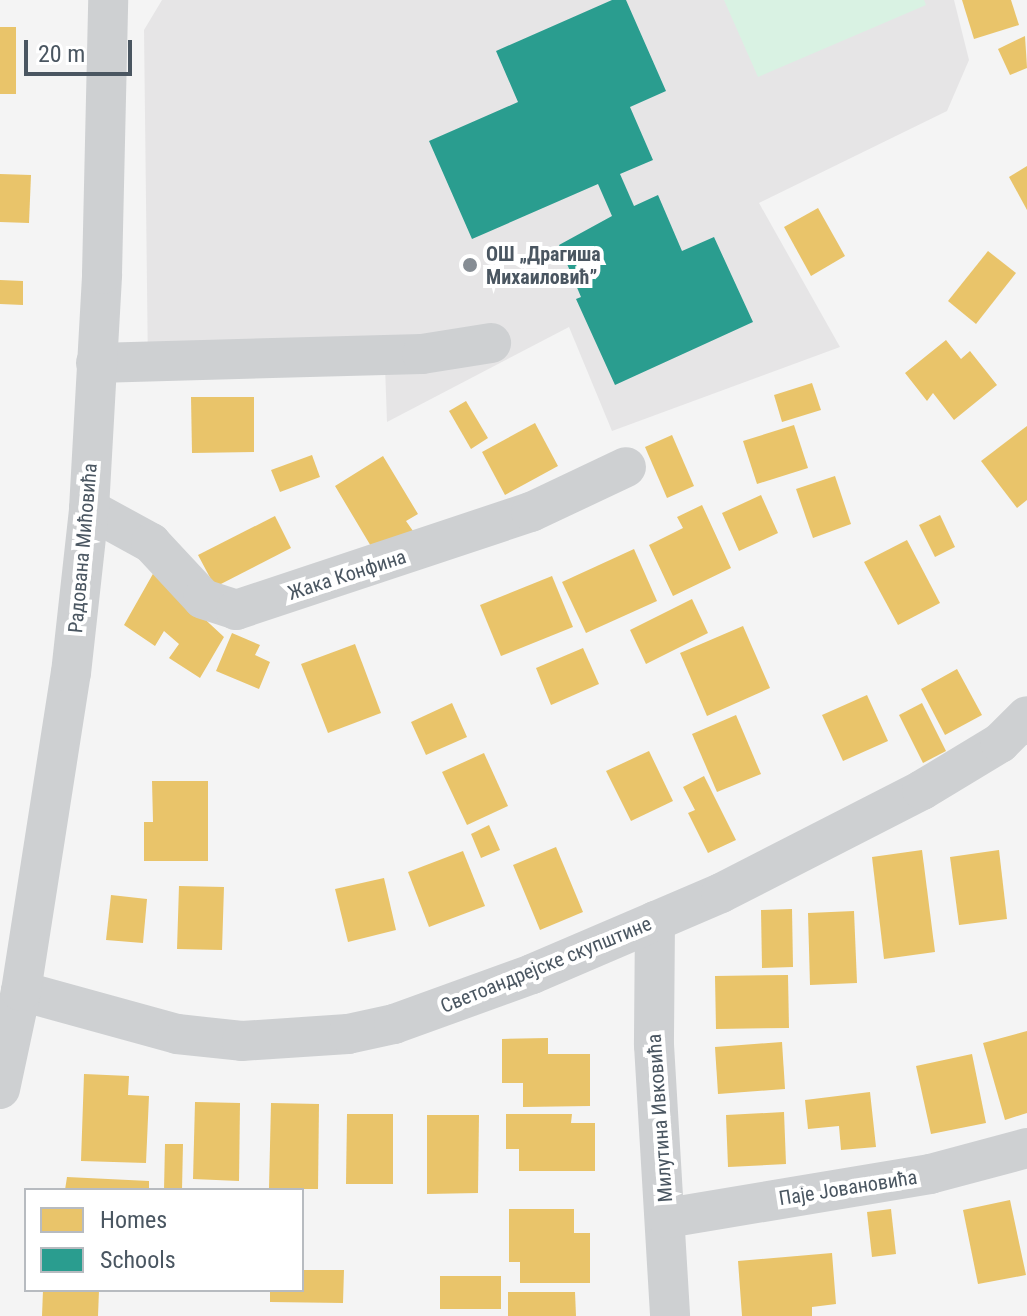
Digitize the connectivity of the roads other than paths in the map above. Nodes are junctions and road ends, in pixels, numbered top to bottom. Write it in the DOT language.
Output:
graph roads {
  1 [pos="108,0"];
  2 [pos="491,343"];
  3 [pos="96,363"];
  4 [pos="626,467"];
  5 [pos="89,509"];
  6 [pos="1027,716"];
  7 [pos="655,921"];
  8 [pos="21,991"];
  9 [pos="0,1089"];
  10 [pos="1027,1148"];
  11 [pos="667,1218"];
  12 [pos="670,1316"];
  1 -- 3 [label="street, Радована Мићовића"];
  2 -- 3 [label="street"];
  3 -- 5 [label="street, Радована Мићовића"];
  4 -- 5 [label="street, Жака Конфина"];
  5 -- 8 [label="street, Радована Мићовића"];
  6 -- 7 [label="street, Светоандрејске скупштине"];
  7 -- 8 [label="street, Светоандрејске скупштине"];
  7 -- 11 [label="street, Милутина Ивковића"];
  8 -- 9 [label="street, Радована Мићовића"];
  10 -- 11 [label="street, Паје Јовановића"];
  11 -- 12 [label="street, Милутина Ивковића"];
}
